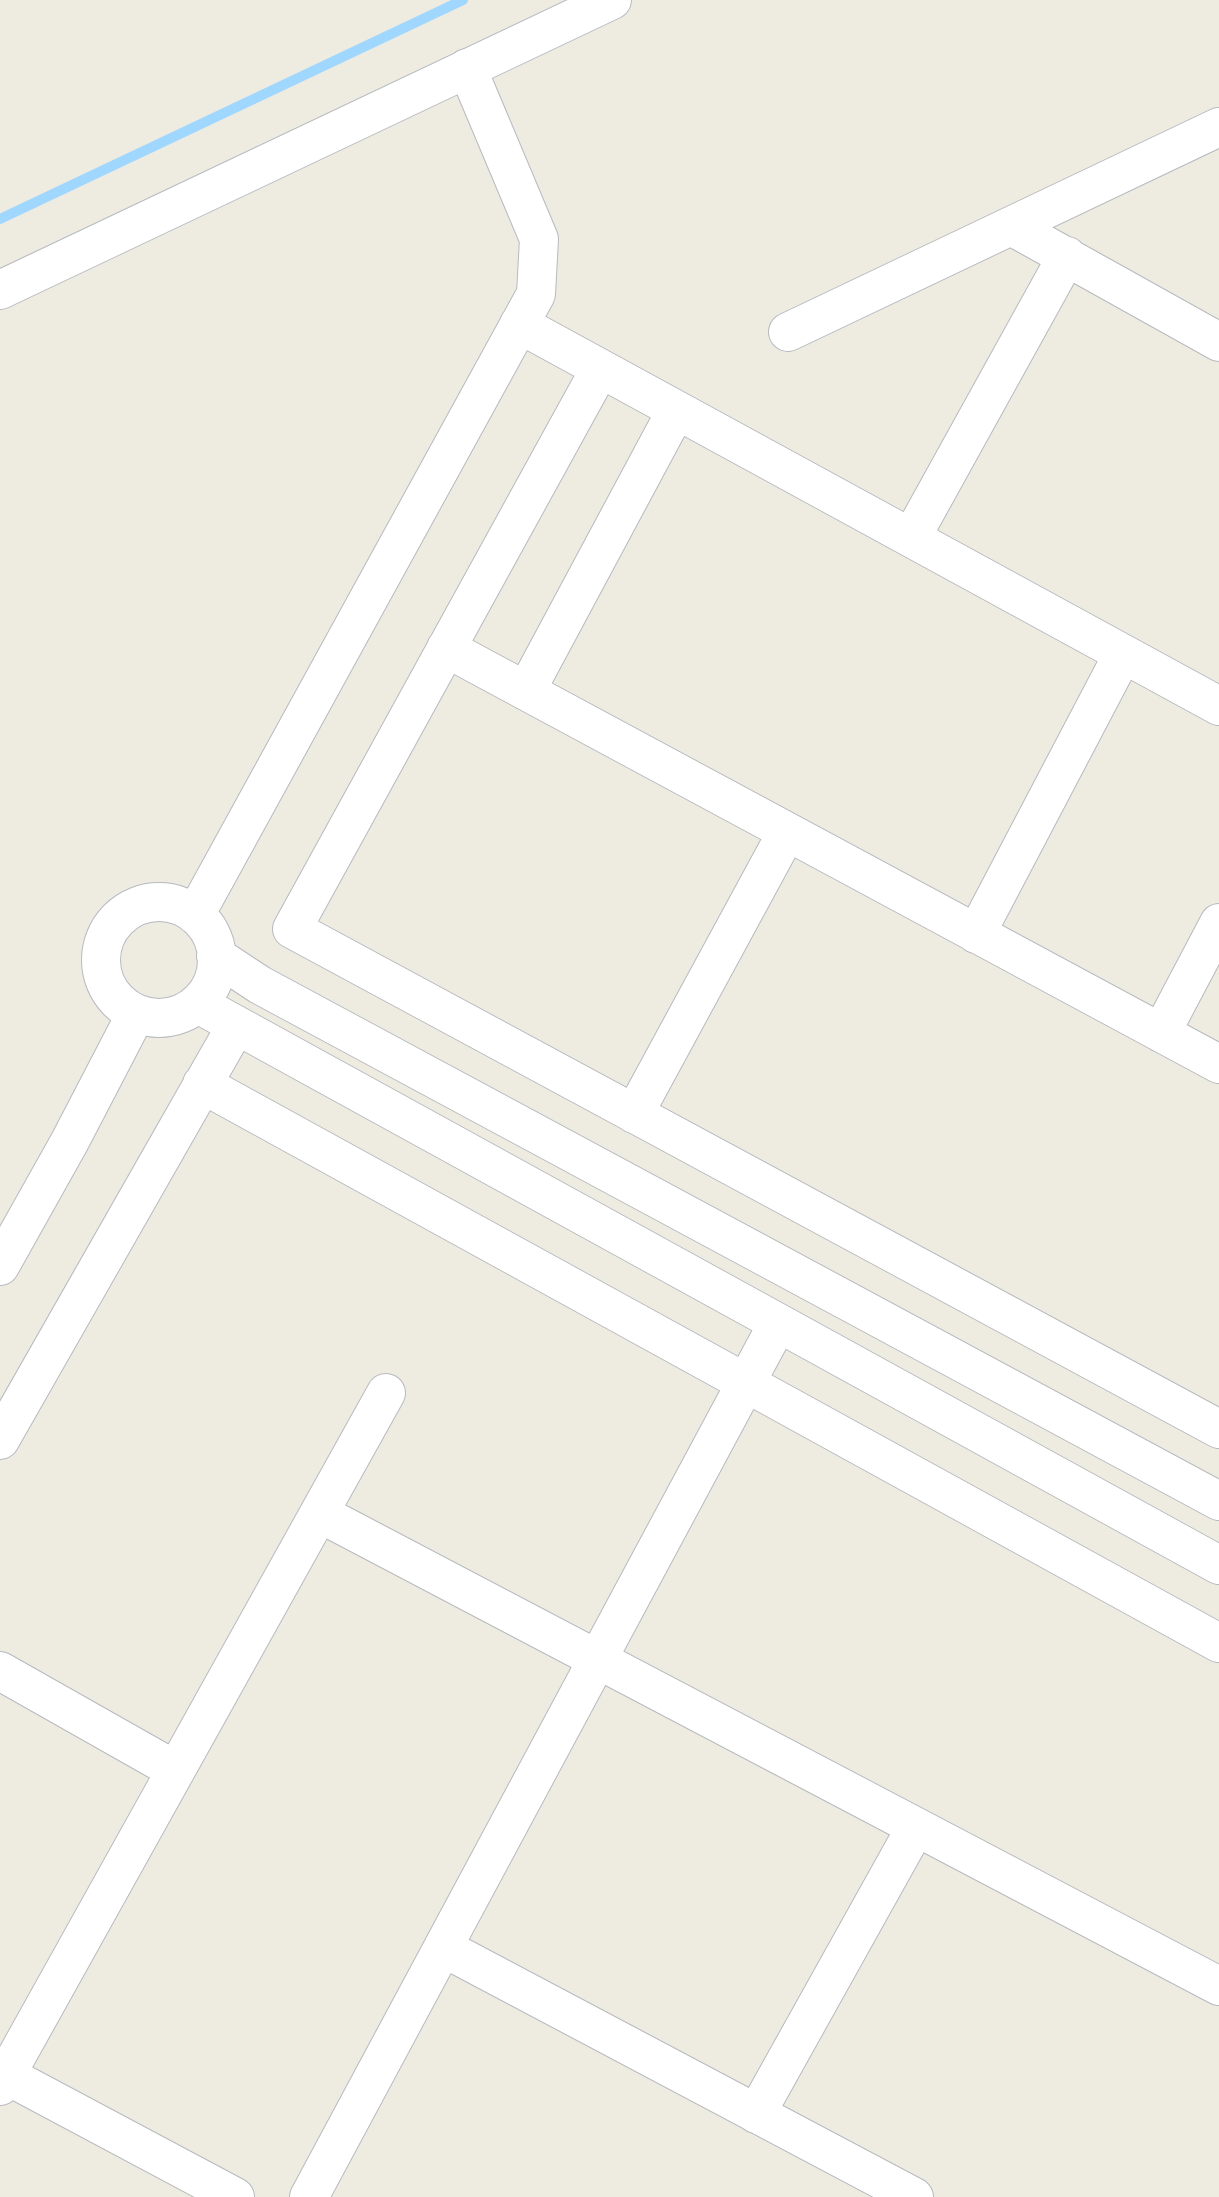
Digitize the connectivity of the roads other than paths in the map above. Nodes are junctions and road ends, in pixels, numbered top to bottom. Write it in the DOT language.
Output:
graph roads {
  1 [pos="612,0"];
  2 [pos="467,68"];
  3 [pos="1219,127"];
  4 [pos="1011,226"];
  5 [pos="1067,256"];
  6 [pos="0,290"];
  7 [pos="519,324"];
  8 [pos="788,332"];
  9 [pos="1219,342"];
  10 [pos="600,369"];
  11 [pos="676,411"];
  12 [pos="911,538"];
  13 [pos="446,648"];
  14 [pos="1123,654"];
  15 [pos="526,691"];
  16 [pos="1219,706"];
  17 [pos="787,832"];
  18 [pos="195,915"];
  19 [pos="1219,923"];
  20 [pos="976,934"];
  21 [pos="216,956"];
  22 [pos="198,1004"];
  23 [pos="136,1014"];
  24 [pos="236,1026"];
  25 [pos="1161,1033"];
  26 [pos="1219,1064"];
  27 [pos="202,1084"];
  28 [pos="634,1114"];
  29 [pos="0,1266"];
  30 [pos="778,1323"];
  31 [pos="746,1384"];
  32 [pos="386,1393"];
  33 [pos="1219,1429"];
  34 [pos="0,1440"];
  35 [pos="1219,1502"];
  36 [pos="319,1513"];
  37 [pos="1219,1565"];
  38 [pos="1219,1643"];
  39 [pos="599,1660"];
  40 [pos="0,1671"];
  41 [pos="175,1770"];
  42 [pos="916,1827"];
  43 [pos="444,1948"];
  44 [pos="1218,1983"];
  45 [pos="3,2080"];
  46 [pos="756,2114"];
  47 [pos="235,2197"];
  48 [pos="309,2197"];
  49 [pos="914,2197"];
  1 -- 2 [label="street"];
  2 -- 6 [label="street"];
  2 -- 7 [label="street"];
  3 -- 4 [label="street"];
  4 -- 5 [label="street"];
  4 -- 8 [label="street"];
  5 -- 9 [label="street"];
  5 -- 12 [label="street"];
  7 -- 10 [label="street"];
  7 -- 18 [label="street"];
  10 -- 11 [label="street"];
  10 -- 13 [label="street"];
  11 -- 12 [label="street"];
  11 -- 15 [label="street"];
  12 -- 14 [label="street"];
  13 -- 15 [label="street"];
  13 -- 28 [label="street"];
  14 -- 16 [label="street"];
  14 -- 20 [label="street"];
  15 -- 17 [label="street"];
  17 -- 20 [label="street"];
  17 -- 28 [label="street"];
  18 -- 21 [label="street"];
  18 -- 23 [label="street"];
  19 -- 25 [label="street"];
  20 -- 25 [label="street"];
  21 -- 22 [label="street"];
  21 -- 35 [label="street"];
  22 -- 23 [label="street"];
  22 -- 24 [label="street"];
  23 -- 29 [label="street"];
  24 -- 27 [label="street"];
  24 -- 30 [label="street"];
  25 -- 26 [label="street"];
  27 -- 31 [label="street"];
  27 -- 34 [label="street"];
  28 -- 33 [label="street"];
  30 -- 31 [label="street"];
  30 -- 37 [label="street"];
  31 -- 38 [label="street"];
  31 -- 39 [label="street"];
  32 -- 36 [label="street"];
  36 -- 39 [label="street"];
  36 -- 41 [label="street"];
  39 -- 42 [label="street"];
  39 -- 43 [label="street"];
  40 -- 41 [label="street"];
  41 -- 45 [label="street"];
  42 -- 44 [label="street"];
  42 -- 46 [label="street"];
  43 -- 46 [label="street"];
  43 -- 48 [label="street"];
  45 -- 47 [label="street"];
  46 -- 49 [label="street"];
}
